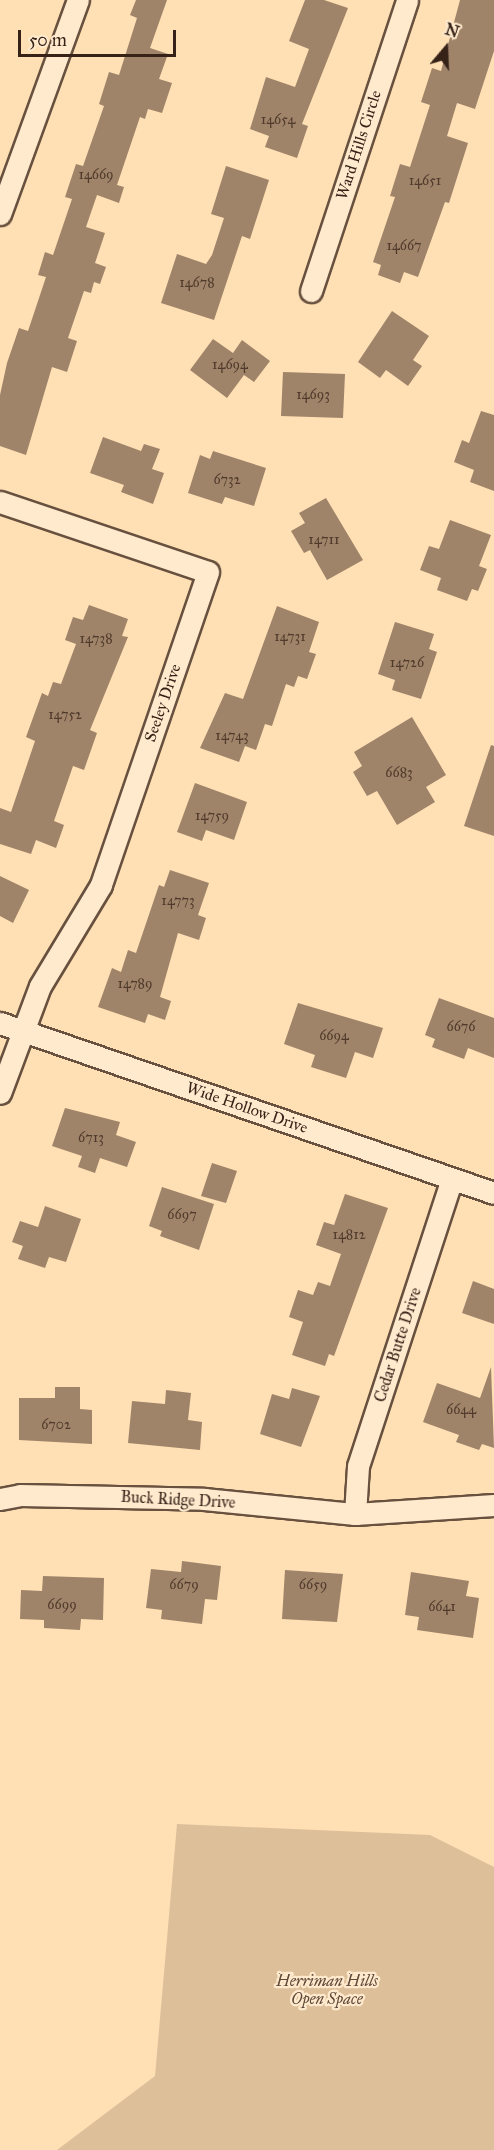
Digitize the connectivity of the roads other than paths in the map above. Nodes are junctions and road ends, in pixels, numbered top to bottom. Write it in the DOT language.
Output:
graph roads {
  1 [pos="78,0"];
  2 [pos="407,0"];
  3 [pos="0,214"];
  4 [pos="311,291"];
  5 [pos="0,502"];
  6 [pos="0,1023"];
  7 [pos="21,1030"];
  8 [pos="0,1094"];
  9 [pos="453,1179"];
  10 [pos="494,1193"];
  11 [pos="0,1499"];
  12 [pos="494,1505"];
  13 [pos="355,1514"];
  1 -- 3 [label="street"];
  2 -- 4 [label="street, Ward Hills Circle"];
  5 -- 7 [label="street, Seeley Drive"];
  6 -- 7 [label="street, Wide Hollow Drive"];
  7 -- 8 [label="street"];
  7 -- 9 [label="street, Wide Hollow Drive"];
  9 -- 10 [label="street, Wide Hollow Drive"];
  9 -- 13 [label="street, Cedar Butte Drive"];
  11 -- 13 [label="street, Buck Ridge Drive"];
  12 -- 13 [label="street, Buck Ridge Drive"];
}
